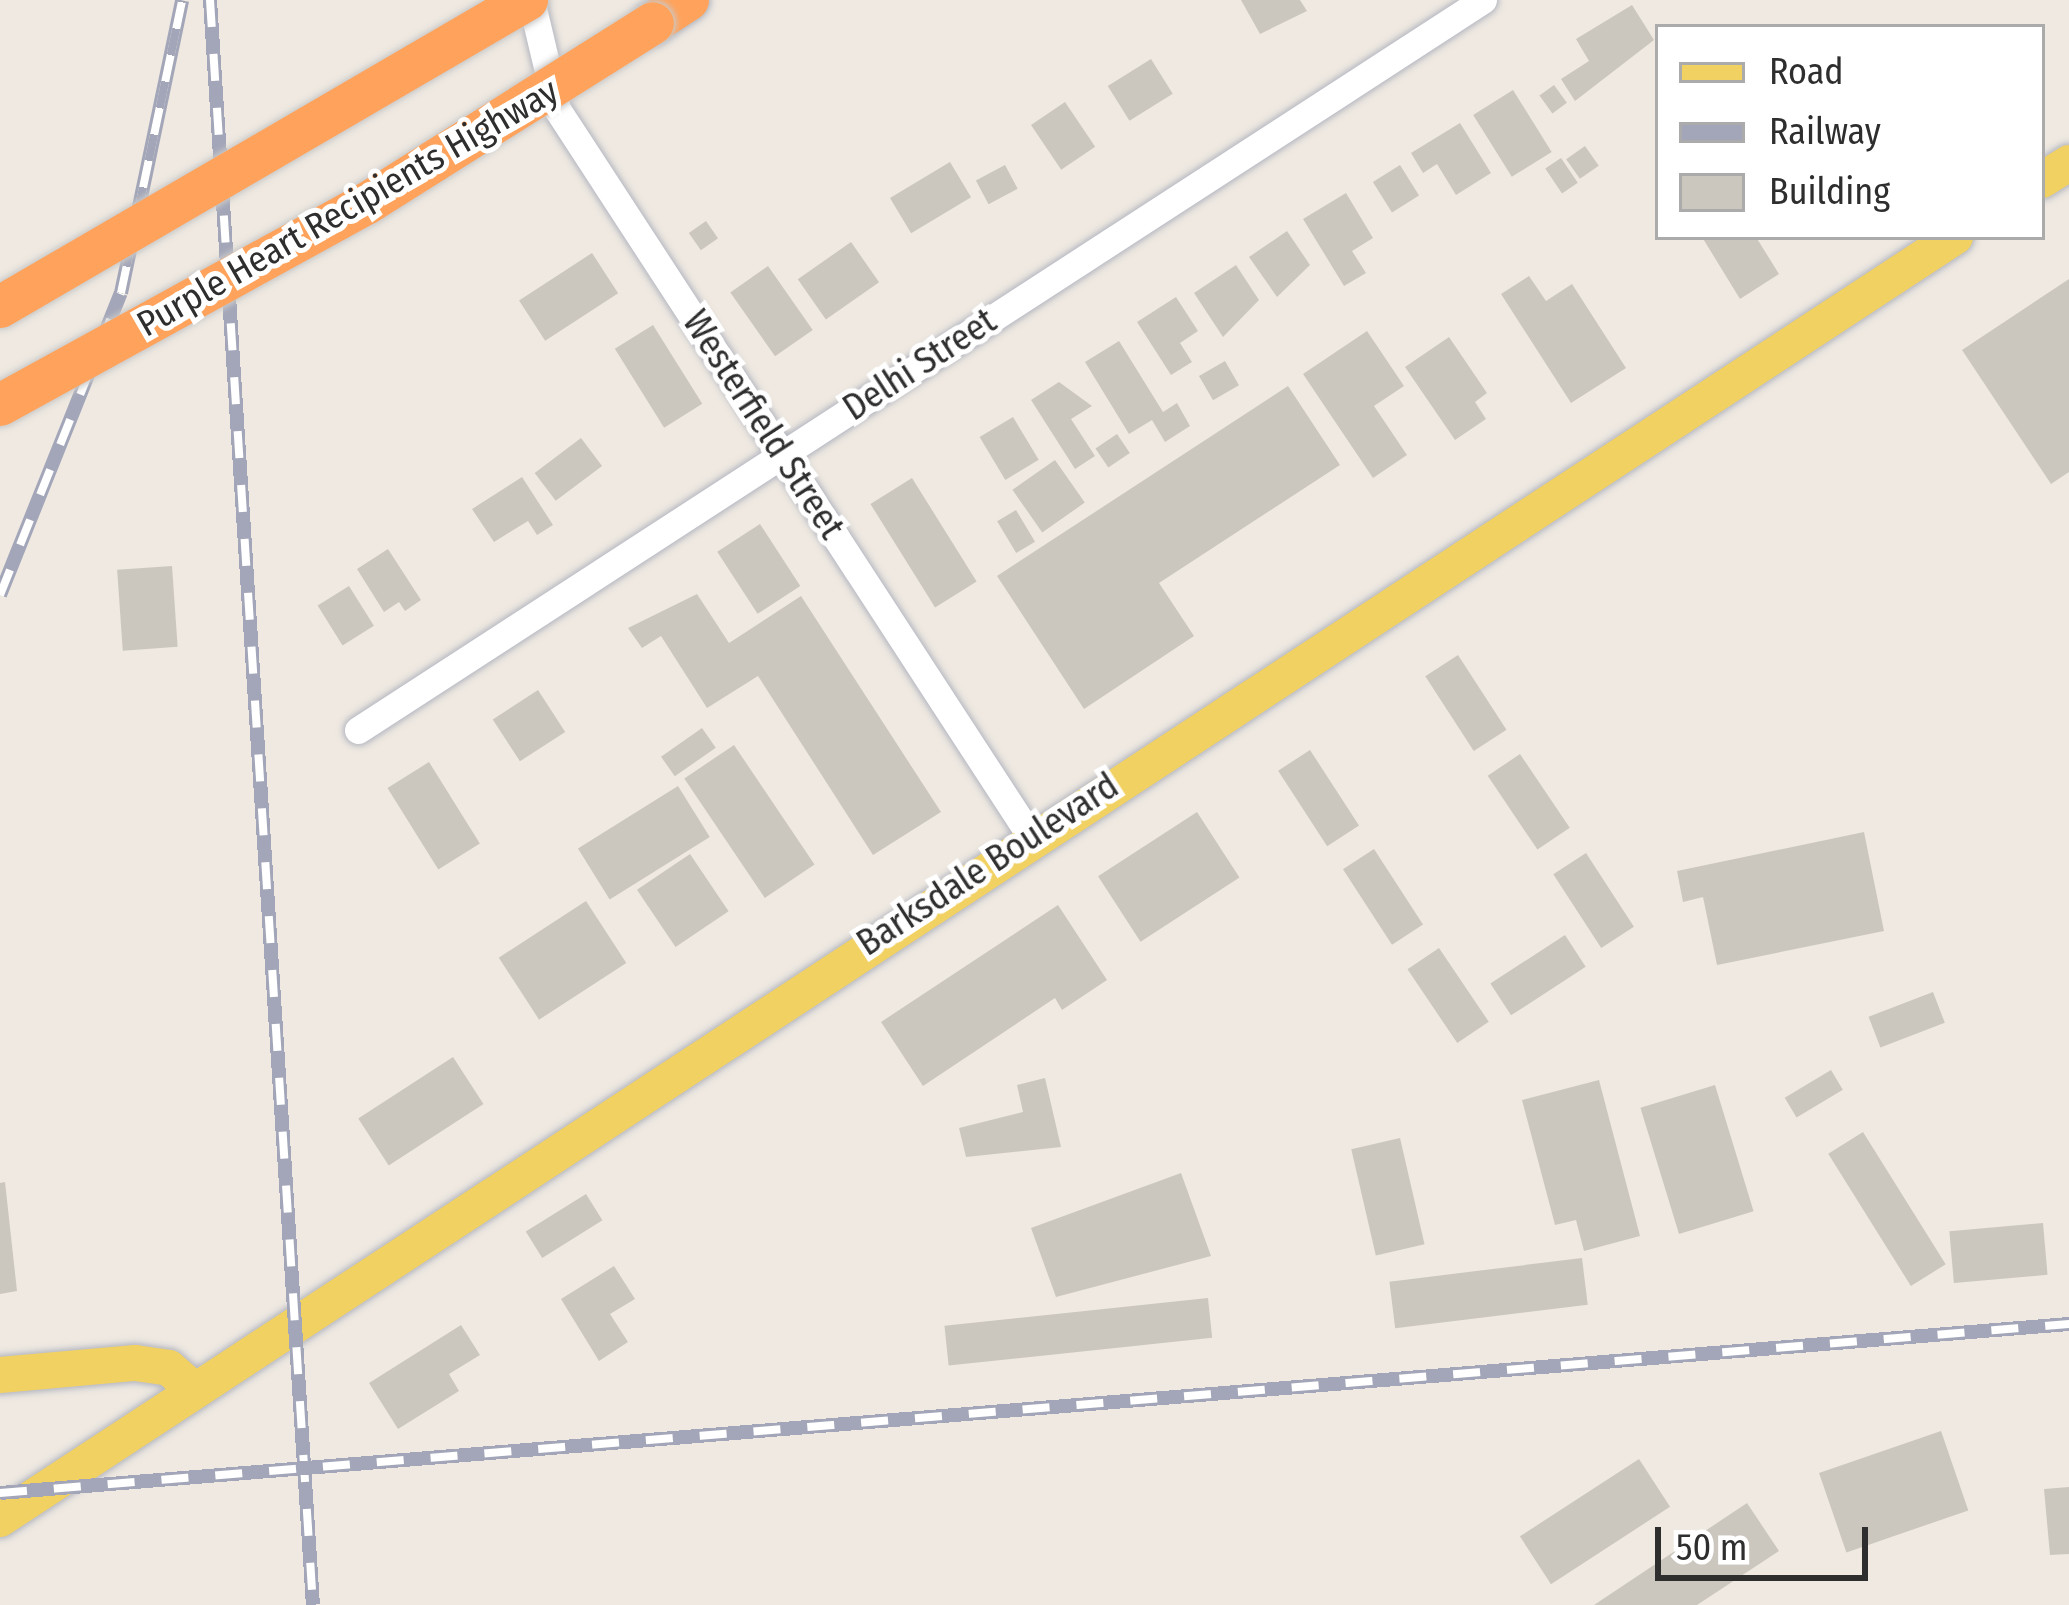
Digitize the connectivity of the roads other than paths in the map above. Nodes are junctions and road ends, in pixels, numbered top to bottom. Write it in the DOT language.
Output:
graph roads {
  1 [pos="529,0"];
  2 [pos="1483,0"];
  3 [pos="671,11"];
  4 [pos="1950,240"];
  5 [pos="0,307"];
  6 [pos="0,405"];
  7 [pos="782,455"];
  8 [pos="358,730"];
  9 [pos="1031,837"];
  10 [pos="0,1375"];
  11 [pos="191,1388"];
  12 [pos="0,1519"];
  1 -- 5 [label="highway, bridge"];
  1 -- 7 [label="street, Westerfield Street"];
  2 -- 7 [label="street, Delhi Street"];
  3 -- 6 [label="highway, Purple Heart Recipients Highway, bridge"];
  4 -- 9 [label="main road, Barksdale Boulevard"];
  7 -- 8 [label="street, Delhi Street"];
  7 -- 9 [label="street, Westerfield Street"];
  9 -- 11 [label="main road, Barksdale Boulevard"];
  10 -- 11 [label="main road"];
  11 -- 12 [label="main road, Barksdale Boulevard"];
}
